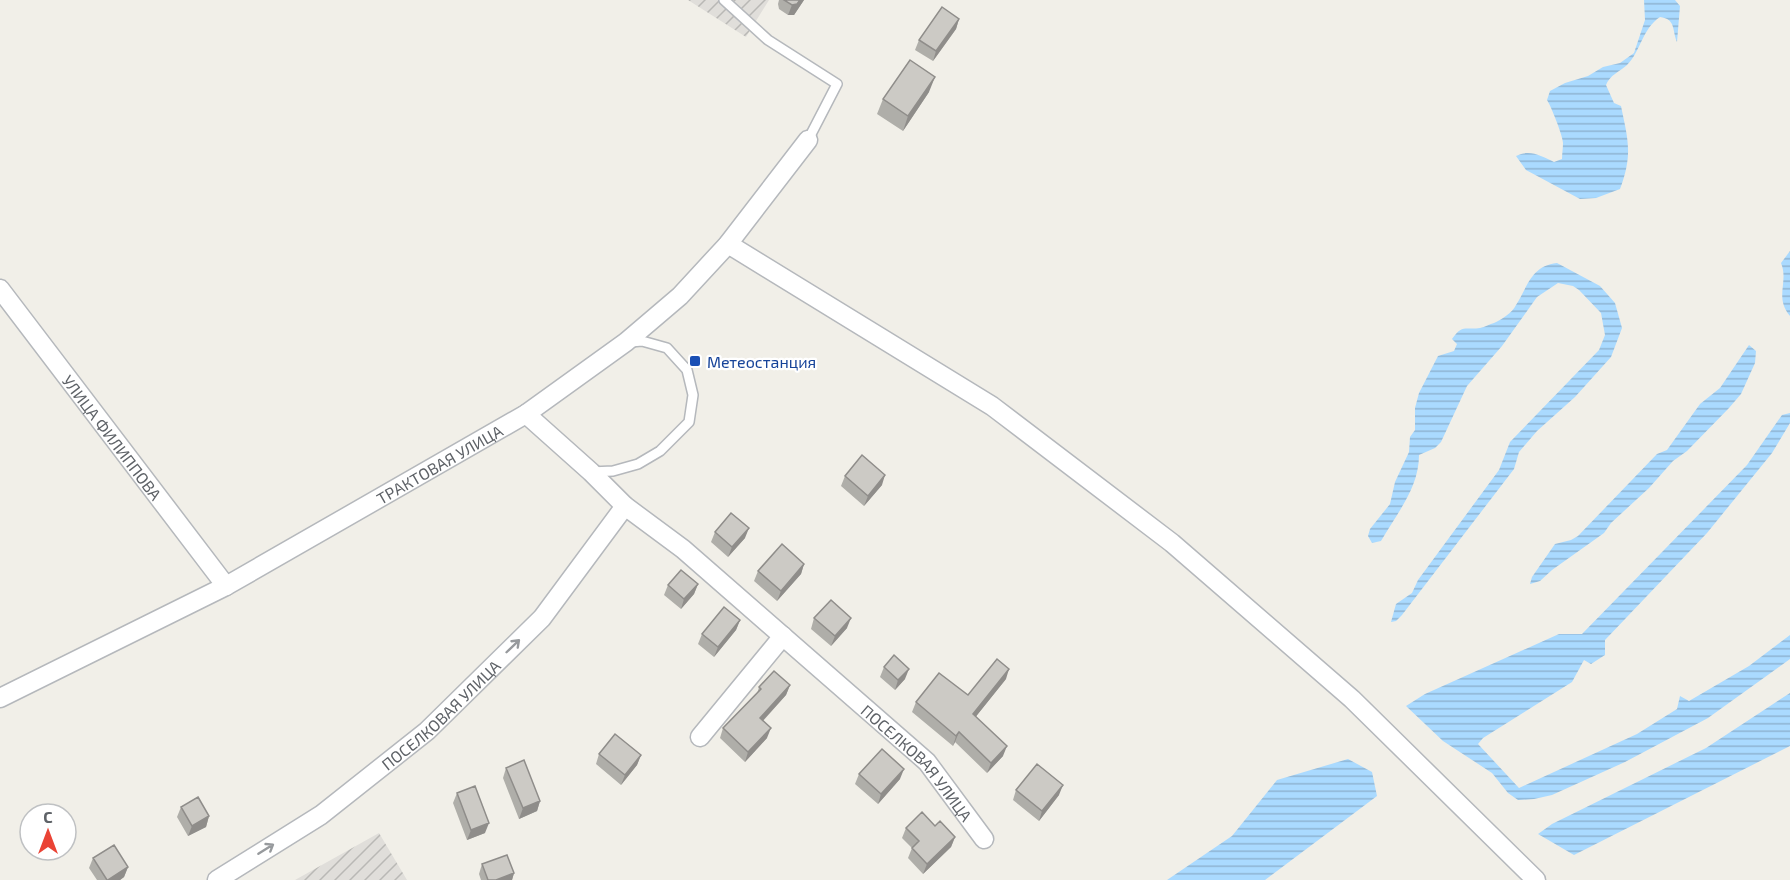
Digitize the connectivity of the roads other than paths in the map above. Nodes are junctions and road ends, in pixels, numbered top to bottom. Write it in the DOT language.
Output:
graph roads {
  1 [pos="727,1"];
  2 [pos="808,140"];
  3 [pos="728,244"];
  4 [pos="0,289"];
  5 [pos="626,342"];
  6 [pos="526,414"];
  7 [pos="591,472"];
  8 [pos="625,506"];
  9 [pos="226,586"];
  10 [pos="783,636"];
  11 [pos="0,698"];
  12 [pos="700,737"];
  13 [pos="984,839"];
  14 [pos="217,880"];
  15 [pos="1536,880"];
  1 -- 2 [label="lane"];
  2 -- 3 [label="street, ТРАКТОВАЯ УЛИЦА"];
  3 -- 5 [label="street, ТРАКТОВАЯ УЛИЦА"];
  3 -- 15 [label="street"];
  4 -- 9 [label="street, УЛИЦА ФИЛИППОВА"];
  5 -- 6 [label="street, ТРАКТОВАЯ УЛИЦА"];
  5 -- 7 [label="lane"];
  6 -- 7 [label="street, ПОСЕЛКОВАЯ УЛИЦА"];
  6 -- 9 [label="street, ТРАКТОВАЯ УЛИЦА"];
  7 -- 8 [label="street, ПОСЕЛКОВАЯ УЛИЦА"];
  8 -- 10 [label="street, ПОСЕЛКОВАЯ УЛИЦА"];
  14 -- 8 [label="street, ПОСЕЛКОВАЯ УЛИЦА, one-way"];
  9 -- 11 [label="street, ТРАКТОВАЯ УЛИЦА"];
  10 -- 12 [label="street"];
  10 -- 13 [label="street, ПОСЕЛКОВАЯ УЛИЦА"];
}
